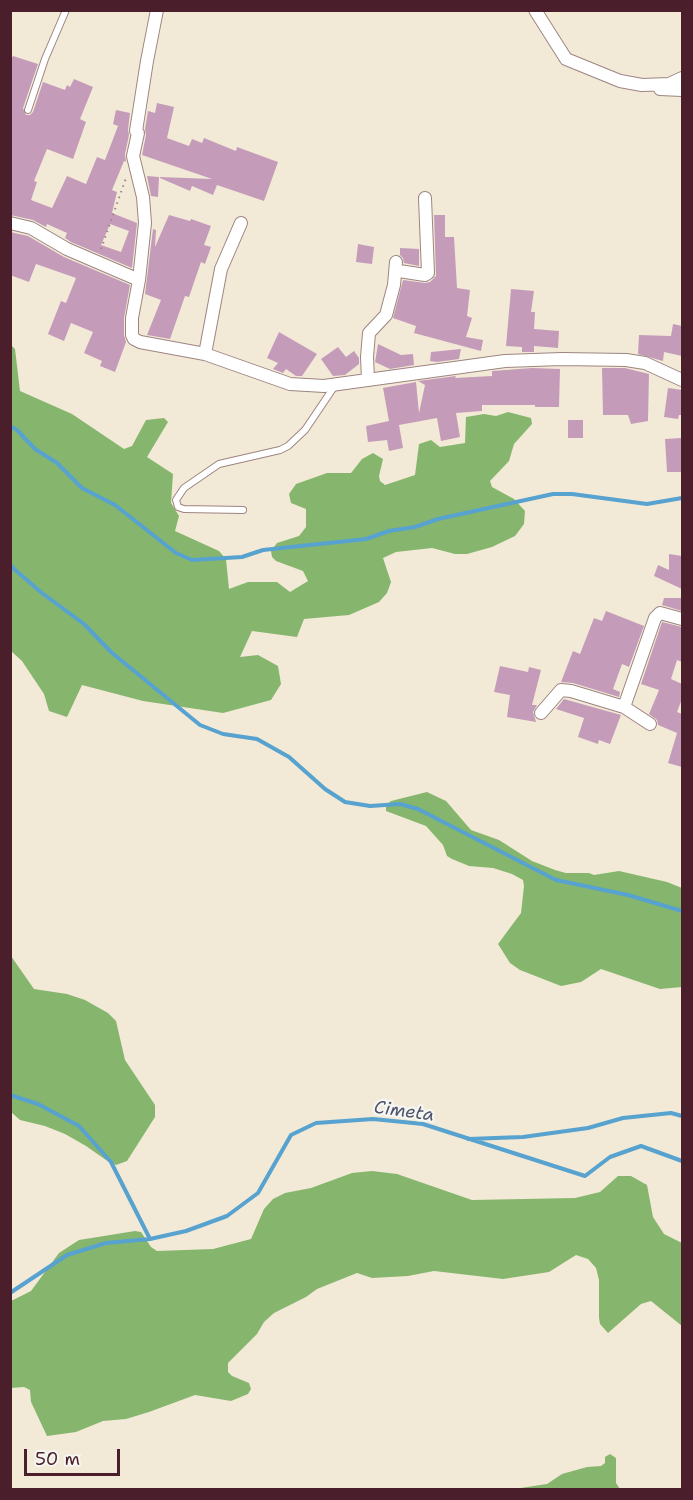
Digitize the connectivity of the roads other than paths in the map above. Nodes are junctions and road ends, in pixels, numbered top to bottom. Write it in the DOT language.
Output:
graph roads {
  1 [pos="66,10"];
  2 [pos="157,10"];
  3 [pos="536,10"];
  4 [pos="682,78"];
  5 [pos="642,85"];
  6 [pos="682,90"];
  7 [pos="28,110"];
  8 [pos="425,198"];
  9 [pos="10,223"];
  10 [pos="241,223"];
  11 [pos="139,280"];
  12 [pos="205,354"];
  13 [pos="368,379"];
  14 [pos="682,380"];
  15 [pos="336,384"];
  16 [pos="243,510"];
  17 [pos="682,619"];
  18 [pos="624,707"];
  19 [pos="541,713"];
  20 [pos="650,724"];
  1 -- 7 [label="lane"];
  2 -- 11 [label="street"];
  3 -- 5 [label="street"];
  4 -- 5 [label="street"];
  5 -- 6 [label="street"];
  8 -- 13 [label="street"];
  9 -- 11 [label="street"];
  10 -- 12 [label="street"];
  11 -- 12 [label="street"];
  12 -- 15 [label="street"];
  13 -- 14 [label="street"];
  13 -- 15 [label="street"];
  15 -- 16 [label="lane"];
  17 -- 18 [label="street"];
  18 -- 19 [label="street"];
  18 -- 20 [label="street"];
}
